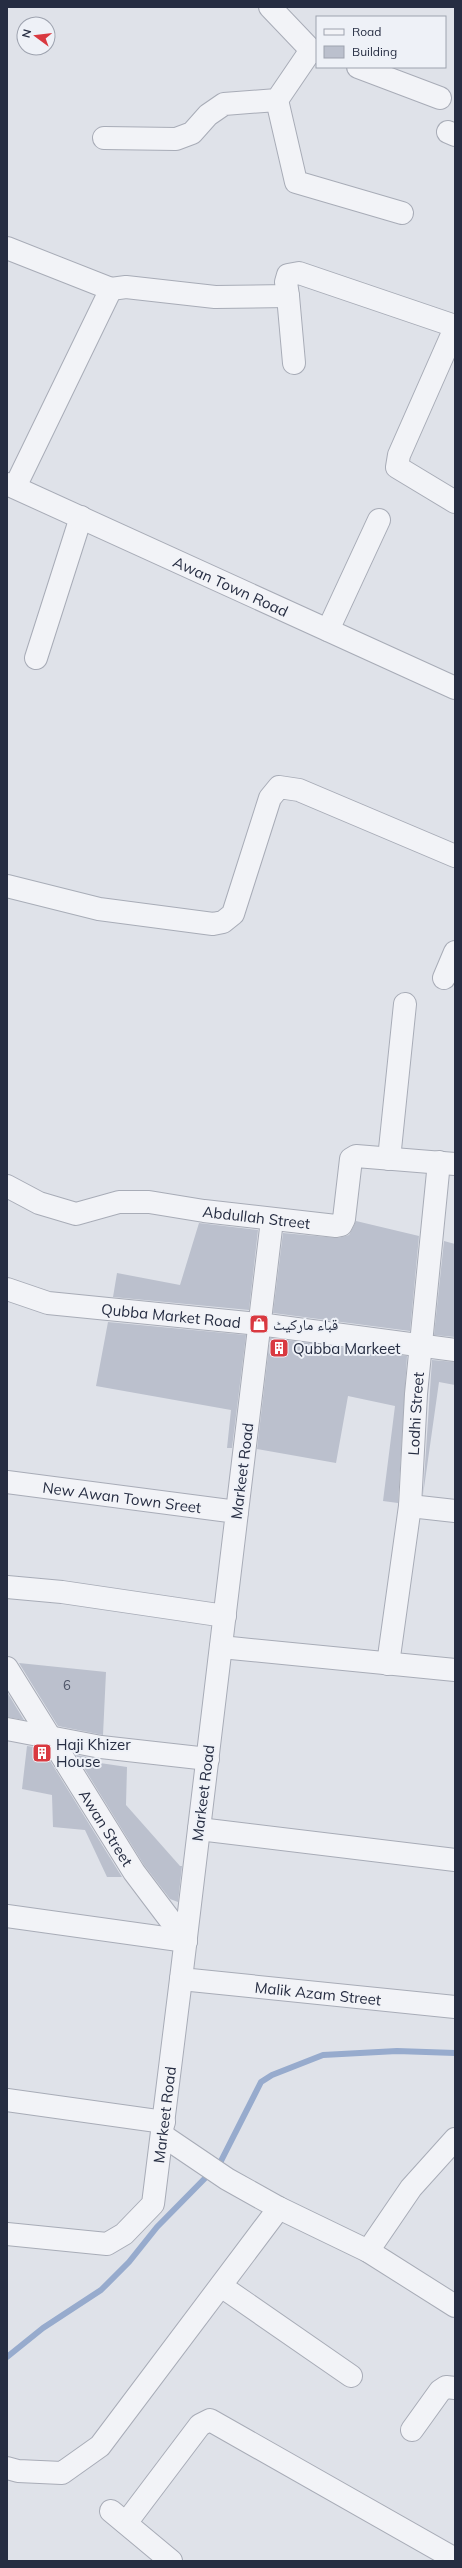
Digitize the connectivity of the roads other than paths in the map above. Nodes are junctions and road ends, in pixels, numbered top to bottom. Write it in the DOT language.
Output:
graph roads {
  1 [pos="270,7"];
  2 [pos="314,51"];
  3 [pos="361,68"];
  4 [pos="440,98"];
  5 [pos="277,100"];
  6 [pos="104,138"];
  7 [pos="402,213"];
  8 [pos="7,248"];
  9 [pos="111,289"];
  10 [pos="288,296"];
  11 [pos="455,327"];
  12 [pos="294,363"];
  13 [pos="11,485"];
  14 [pos="455,502"];
  15 [pos="81,517"];
  16 [pos="379,520"];
  17 [pos="328,630"];
  18 [pos="36,658"];
  19 [pos="455,688"];
  20 [pos="455,856"];
  21 [pos="7,886"];
  22 [pos="455,952"];
  23 [pos="444,978"];
  24 [pos="404,1004"];
  25 [pos="389,1159"];
  26 [pos="447,1163"];
  27 [pos="7,1186"];
  28 [pos="272,1220"];
  29 [pos="7,1289"];
  30 [pos="259,1324"];
  31 [pos="421,1346"];
  32 [pos="455,1350"];
  33 [pos="7,1482"];
  34 [pos="410,1506"];
  35 [pos="455,1511"];
  36 [pos="237,1512"];
  37 [pos="7,1588"];
  38 [pos="225,1616"];
  39 [pos="221,1648"];
  40 [pos="388,1664"];
  41 [pos="7,1668"];
  42 [pos="455,1670"];
  43 [pos="7,1729"];
  44 [pos="48,1735"];
  45 [pos="208,1759"];
  46 [pos="199,1829"];
  47 [pos="455,1860"];
  48 [pos="7,1916"];
  49 [pos="186,1941"];
  50 [pos="181,1979"];
  51 [pos="455,2007"];
  52 [pos="7,2100"];
  53 [pos="163,2129"];
  54 [pos="455,2139"];
  55 [pos="279,2208"];
  56 [pos="7,2234"];
  57 [pos="368,2251"];
  58 [pos="221,2286"];
  59 [pos="455,2306"];
  60 [pos="352,2376"];
  61 [pos="455,2388"];
  62 [pos="412,2430"];
  63 [pos="7,2468"];
  64 [pos="455,2559"];
  65 [pos="171,2561"];
  1 -- 2 [label="street"];
  2 -- 5 [label="street"];
  3 -- 4 [label="street"];
  5 -- 6 [label="street"];
  5 -- 7 [label="street"];
  8 -- 9 [label="street"];
  9 -- 10 [label="street"];
  9 -- 13 [label="street"];
  10 -- 11 [label="street"];
  10 -- 12 [label="street"];
  11 -- 14 [label="street"];
  13 -- 15 [label="street, Awan Town Road"];
  15 -- 17 [label="street, Awan Town Road"];
  15 -- 18 [label="street"];
  16 -- 17 [label="street"];
  17 -- 19 [label="street, Awan Town Road"];
  20 -- 21 [label="street"];
  22 -- 23 [label="street"];
  24 -- 25 [label="street"];
  25 -- 26 [label="street, Abdullah Street"];
  25 -- 28 [label="street, Abdullah Street"];
  26 -- 31 [label="street, Lodhi Street"];
  27 -- 28 [label="street, Abdullah Street"];
  28 -- 30 [label="street, Markeet Road"];
  29 -- 30 [label="street, Qubba Market Road"];
  30 -- 31 [label="street, Qubba Market Road"];
  30 -- 36 [label="street, Markeet Road"];
  31 -- 32 [label="street, Qubba Market Road"];
  31 -- 34 [label="street, Lodhi Street"];
  33 -- 36 [label="street, New Awan Town Sreet"];
  34 -- 35 [label="street"];
  34 -- 40 [label="street, Lodhi Street"];
  36 -- 38 [label="street, Markeet Road"];
  37 -- 38 [label="street"];
  38 -- 39 [label="street, Markeet Road"];
  39 -- 40 [label="street"];
  39 -- 45 [label="street, Markeet Road"];
  40 -- 42 [label="street"];
  41 -- 44 [label="street, Awan Street"];
  43 -- 44 [label="street"];
  44 -- 45 [label="street"];
  44 -- 49 [label="street, Awan Street"];
  45 -- 46 [label="street, Markeet Road"];
  46 -- 47 [label="street"];
  46 -- 49 [label="street, Markeet Road"];
  48 -- 49 [label="street"];
  49 -- 50 [label="street, Markeet Road"];
  50 -- 51 [label="street, Malik Azam Street"];
  50 -- 53 [label="street, Markeet Road"];
  52 -- 53 [label="street"];
  53 -- 55 [label="street"];
  53 -- 56 [label="street, Markeet Road"];
  54 -- 57 [label="street"];
  55 -- 57 [label="street"];
  55 -- 58 [label="street"];
  57 -- 59 [label="street"];
  58 -- 60 [label="street"];
  58 -- 63 [label="street"];
  61 -- 62 [label="street"];
  64 -- 65 [label="street"];
}
